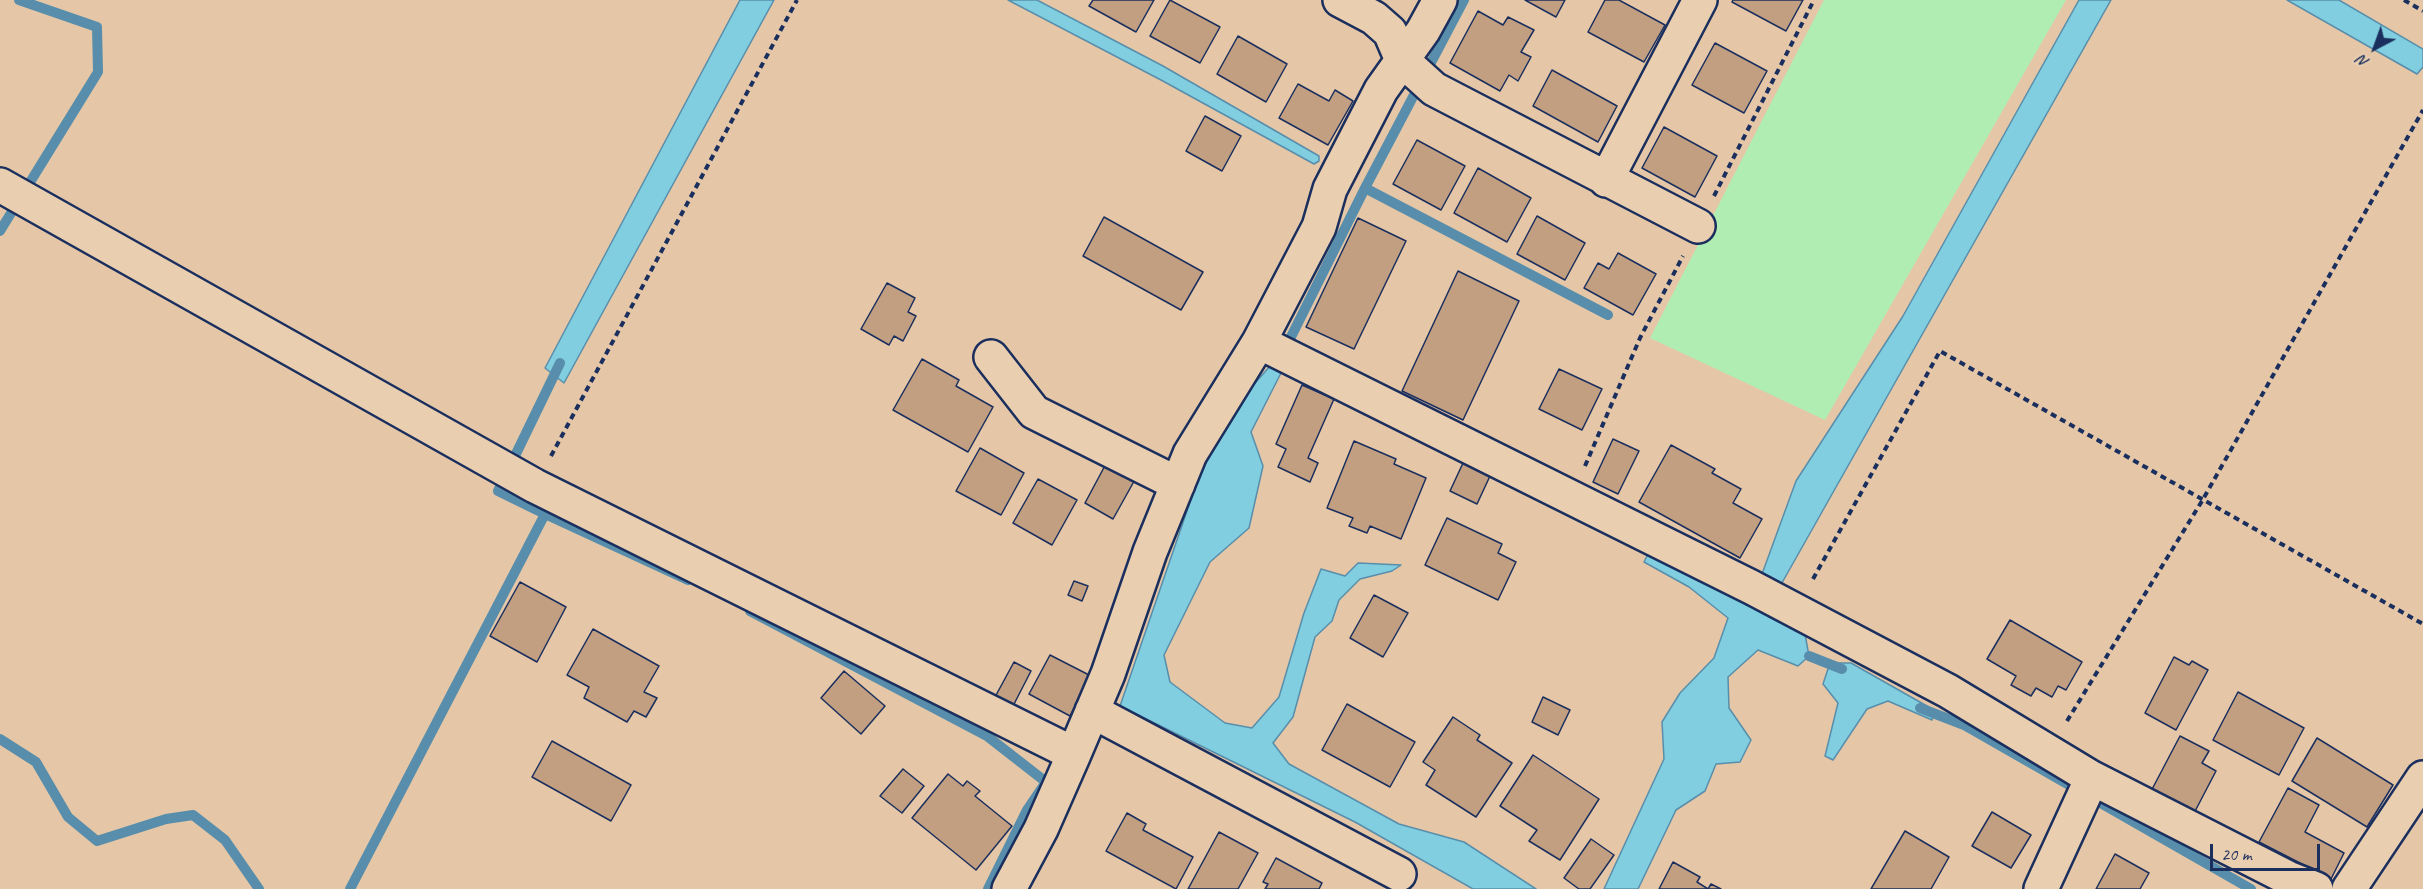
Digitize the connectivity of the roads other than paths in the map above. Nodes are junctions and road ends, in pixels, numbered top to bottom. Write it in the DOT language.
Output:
graph roads {
  1 [pos="1340,0"];
  2 [pos="1440,0"];
  3 [pos="1700,0"];
  4 [pos="1402,60"];
  5 [pos="1606,180"];
  6 [pos="15,193"];
  7 [pos="1698,226"];
  8 [pos="1259,342"];
  9 [pos="991,357"];
  10 [pos="1178,484"];
  11 [pos="1092,711"];
  12 [pos="1074,754"];
  13 [pos="2423,778"];
  14 [pos="2085,791"];
  15 [pos="1399,874"];
  16 [pos="1009,889"];
  17 [pos="2041,889"];
  18 [pos="2316,889"];
  19 [pos="2349,889"];
  1 -- 4 [label="street"];
  2 -- 4 [label="street"];
  3 -- 5 [label="street"];
  4 -- 5 [label="street"];
  4 -- 8 [label="street"];
  5 -- 7 [label="street"];
  6 -- 12 [label="street"];
  8 -- 10 [label="street"];
  8 -- 14 [label="street"];
  9 -- 10 [label="street"];
  10 -- 11 [label="street"];
  11 -- 12 [label="street"];
  11 -- 15 [label="street"];
  12 -- 16 [label="street"];
  13 -- 19 [label="street"];
  14 -- 17 [label="street"];
  14 -- 18 [label="street"];
}
